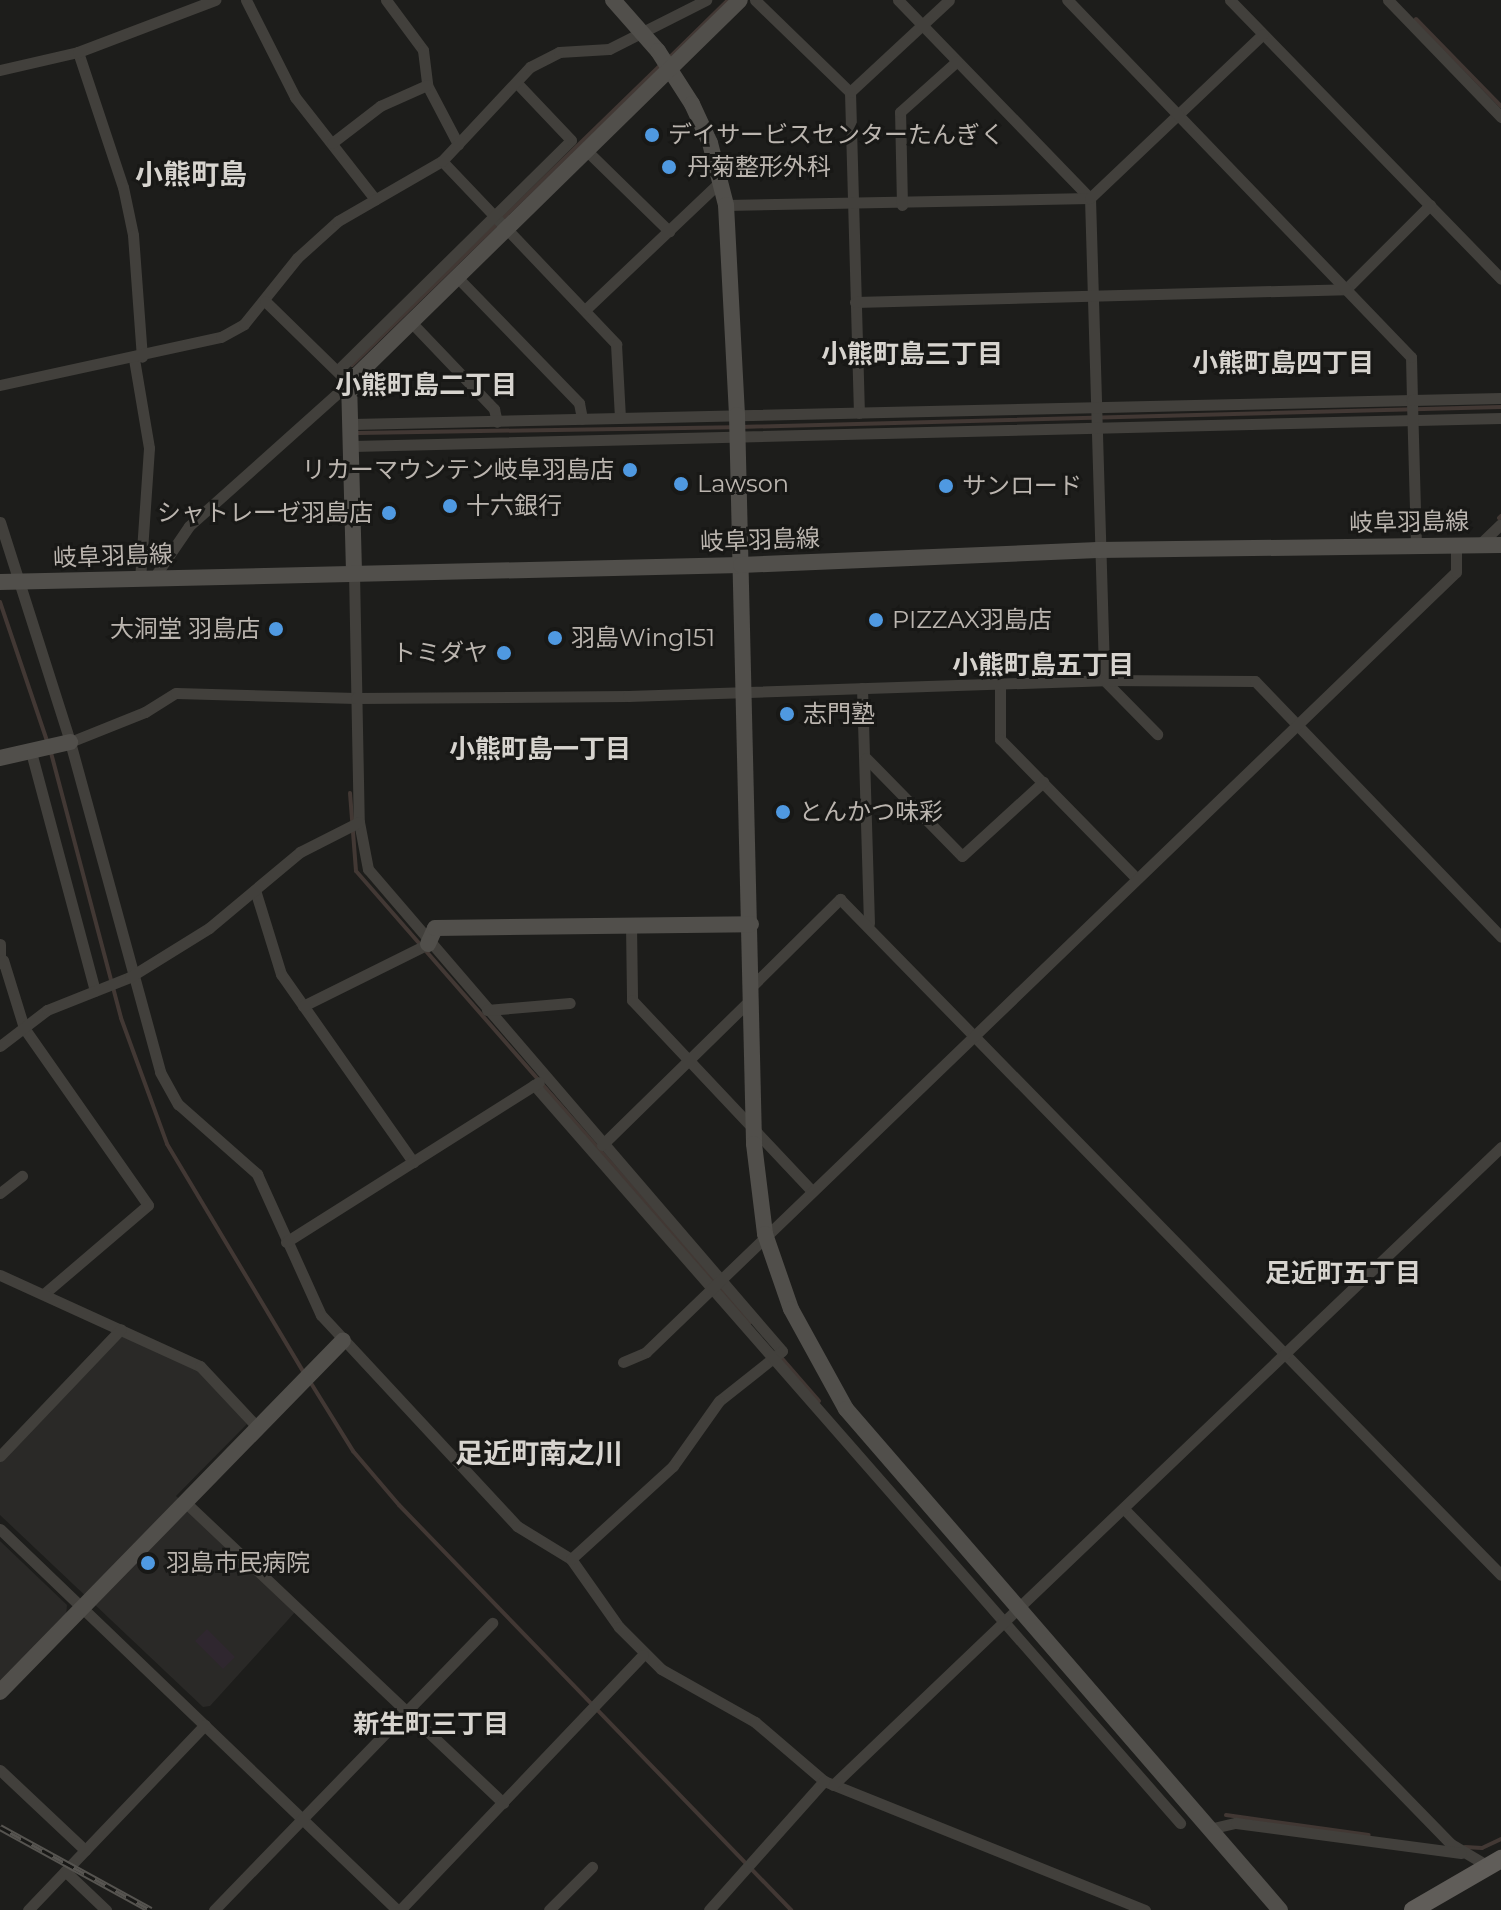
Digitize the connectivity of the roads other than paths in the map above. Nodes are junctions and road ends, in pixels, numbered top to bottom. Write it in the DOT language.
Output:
graph roads {
  1 [pos="215,0"];
  2 [pos="246,0"];
  3 [pos="386,0"];
  4 [pos="613,0"];
  5 [pos="706,0"];
  6 [pos="740,0"];
  7 [pos="755,0"];
  8 [pos="898,0"];
  9 [pos="949,0"];
  10 [pos="1067,0"];
  11 [pos="1230,0"];
  12 [pos="1388,0"];
  13 [pos="922,25"];
  14 [pos="645,34"];
  15 [pos="1263,34"];
  16 [pos="78,52"];
  17 [pos="957,61"];
  18 [pos="671,69"];
  19 [pos="0,70"];
  20 [pos="517,83"];
  21 [pos="427,85"];
  22 [pos="850,92"];
  23 [pos="1179,116"];
  24 [pos="1501,117"];
  25 [pos="332,143"];
  26 [pos="458,144"];
  27 [pos="579,147"];
  28 [pos="442,161"];
  29 [pos="721,181"];
  30 [pos="1090,198"];
  31 [pos="375,199"];
  32 [pos="726,205"];
  33 [pos="902,205"];
  34 [pos="1430,205"];
  35 [pos="852,207"];
  36 [pos="498,223"];
  37 [pos="669,231"];
  38 [pos="456,276"];
  39 [pos="1501,279"];
  40 [pos="1346,289"];
  41 [pos="423,296"];
  42 [pos="1094,297"];
  43 [pos="265,301"];
  44 [pos="855,302"];
  45 [pos="585,310"];
  46 [pos="410,321"];
  47 [pos="138,358"];
  48 [pos="344,376"];
  49 [pos="0,385"];
  50 [pos="1501,398"];
  51 [pos="1412,400"];
  52 [pos="1098,407"];
  53 [pos="859,413"];
  54 [pos="737,415"];
  55 [pos="620,418"];
  56 [pos="1501,418"];
  57 [pos="582,419"];
  58 [pos="497,422"];
  59 [pos="1413,422"];
  60 [pos="352,424"];
  61 [pos="1098,430"];
  62 [pos="738,438"];
  63 [pos="353,446"];
  64 [pos="0,522"];
  65 [pos="1501,524"];
  66 [pos="1416,545"];
  67 [pos="1456,545"];
  68 [pos="1479,545"];
  69 [pos="1501,545"];
  70 [pos="1098,550"];
  71 [pos="741,565"];
  72 [pos="354,572"];
  73 [pos="146,579"];
  74 [pos="10,583"];
  75 [pos="1104,680"];
  76 [pos="1000,683"];
  77 [pos="862,688"];
  78 [pos="745,691"];
  79 [pos="356,698"];
  80 [pos="1294,724"];
  81 [pos="1157,734"];
  82 [pos="66,743"];
  83 [pos="35,752"];
  84 [pos="0,758"];
  85 [pos="866,758"];
  86 [pos="1043,782"];
  87 [pos="359,822"];
  88 [pos="1135,877"];
  89 [pos="255,890"];
  90 [pos="869,923"];
  91 [pos="631,924"];
  92 [pos="751,924"];
  93 [pos="1501,937"];
  94 [pos="0,944"];
  95 [pos="428,944"];
  96 [pos="2,962"];
  97 [pos="127,979"];
  98 [pos="98,990"];
  99 [pos="750,994"];
  100 [pos="570,1003"];
  101 [pos="303,1006"];
  102 [pos="487,1010"];
  103 [pos="24,1028"];
  104 [pos="975,1033"];
  105 [pos="0,1046"];
  106 [pos="690,1061"];
  107 [pos="539,1082"];
  108 [pos="754,1129"];
  109 [pos="602,1145"];
  110 [pos="1501,1147"];
  111 [pos="413,1162"];
  112 [pos="22,1176"];
  113 [pos="811,1190"];
  114 [pos="0,1193"];
  115 [pos="765,1234"];
  116 [pos="286,1242"];
  117 [pos="0,1275"];
  118 [pos="716,1284"];
  119 [pos="45,1293"];
  120 [pos="121,1329"];
  121 [pos="343,1341"];
  122 [pos="1286,1353"];
  123 [pos="774,1359"];
  124 [pos="623,1362"];
  125 [pos="257,1427"];
  126 [pos="0,1456"];
  127 [pos="185,1502"];
  128 [pos="1126,1511"];
  129 [pos="0,1529"];
  130 [pos="571,1559"];
  131 [pos="1501,1575"];
  132 [pos="83,1608"];
  133 [pos="1019,1612"];
  134 [pos="492,1623"];
  135 [pos="1005,1626"];
  136 [pos="643,1655"];
  137 [pos="0,1692"];
  138 [pos="406,1711"];
  139 [pos="205,1725"];
  140 [pos="0,1770"];
  141 [pos="829,1783"];
  142 [pos="503,1803"];
  143 [pos="301,1818"];
  144 [pos="1180,1823"];
  145 [pos="1209,1829"];
  146 [pos="85,1850"];
  147 [pos="1469,1854"];
  148 [pos="1494,1863"];
  149 [pos="592,1867"];
  150 [pos="65,1871"];
  151 [pos="28,1910"];
  152 [pos="106,1910"];
  153 [pos="214,1910"];
  154 [pos="398,1910"];
  155 [pos="549,1910"];
  156 [pos="709,1910"];
  157 [pos="1145,1910"];
  158 [pos="1280,1910"];
  159 [pos="1413,1910"];
  1 -- 16 [label="street"];
  2 -- 25 [label="street"];
  3 -- 21 [label="street"];
  4 -- 14 [label="street"];
  5 -- 14 [label="street"];
  6 -- 18 [label="street"];
  7 -- 22 [label="street"];
  8 -- 13 [label="street"];
  9 -- 13 [label="street"];
  10 -- 23 [label="street"];
  11 -- 15 [label="street"];
  12 -- 24 [label="street"];
  13 -- 17 [label="street"];
  13 -- 22 [label="street"];
  14 -- 18 [label="street"];
  14 -- 20 [label="street"];
  15 -- 23 [label="street"];
  15 -- 34 [label="street"];
  16 -- 19 [label="street"];
  16 -- 47 [label="street"];
  17 -- 30 [label="street"];
  17 -- 33 [label="street"];
  18 -- 27 [label="street"];
  18 -- 29 [label="street"];
  20 -- 26 [label="street"];
  20 -- 27 [label="street"];
  21 -- 25 [label="street"];
  21 -- 26 [label="street"];
  22 -- 35 [label="street"];
  23 -- 30 [label="street"];
  23 -- 40 [label="street"];
  25 -- 31 [label="street"];
  26 -- 28 [label="street"];
  27 -- 36 [label="street"];
  27 -- 37 [label="street"];
  28 -- 31 [label="street"];
  28 -- 36 [label="street"];
  29 -- 32 [label="street"];
  29 -- 37 [label="street"];
  30 -- 33 [label="street"];
  30 -- 42 [label="street"];
  31 -- 43 [label="street"];
  32 -- 35 [label="street"];
  32 -- 54 [label="street"];
  33 -- 35 [label="street"];
  34 -- 39 [label="street"];
  34 -- 40 [label="street"];
  35 -- 44 [label="street"];
  36 -- 38 [label="street"];
  36 -- 41 [label="street"];
  36 -- 45 [label="street"];
  37 -- 45 [label="street"];
  38 -- 41 [label="street"];
  38 -- 57 [label="street"];
  40 -- 42 [label="street"];
  40 -- 51 [label="street"];
  41 -- 46 [label="street"];
  41 -- 48 [label="street"];
  42 -- 44 [label="street"];
  42 -- 52 [label="street"];
  43 -- 47 [label="street"];
  43 -- 48 [label="street"];
  44 -- 53 [label="street"];
  45 -- 55 [label="street"];
  46 -- 48 [label="street"];
  46 -- 58 [label="street"];
  47 -- 49 [label="street"];
  47 -- 73 [label="street"];
  48 -- 60 [label="street"];
  48 -- 73 [label="street"];
  50 -- 51 [label="street"];
  51 -- 52 [label="street"];
  51 -- 59 [label="street"];
  52 -- 53 [label="street"];
  52 -- 61 [label="street"];
  53 -- 54 [label="street"];
  54 -- 55 [label="street"];
  54 -- 62 [label="street"];
  55 -- 57 [label="street"];
  56 -- 59 [label="street"];
  57 -- 58 [label="street"];
  58 -- 60 [label="street"];
  59 -- 61 [label="street"];
  59 -- 66 [label="street"];
  60 -- 63 [label="street"];
  61 -- 62 [label="street"];
  61 -- 70 [label="street"];
  62 -- 63 [label="street"];
  62 -- 71 [label="street"];
  63 -- 72 [label="street"];
  64 -- 74 [label="street"];
  65 -- 68 [label="street"];
  66 -- 67 [label="street, 岐阜羽島線"];
  66 -- 70 [label="street, 岐阜羽島線"];
  67 -- 68 [label="street, 岐阜羽島線"];
  67 -- 80 [label="street"];
  68 -- 69 [label="street, 岐阜羽島線"];
  70 -- 71 [label="street, 岐阜羽島線"];
  70 -- 75 [label="street"];
  71 -- 72 [label="street, 岐阜羽島線"];
  71 -- 78 [label="street"];
  72 -- 73 [label="street, 岐阜羽島線"];
  72 -- 79 [label="street"];
  73 -- 74 [label="street, 岐阜羽島線"];
  74 -- 82 [label="street"];
  75 -- 76 [label="street"];
  75 -- 80 [label="street"];
  75 -- 81 [label="street"];
  76 -- 77 [label="street"];
  76 -- 86 [label="street"];
  77 -- 78 [label="street"];
  77 -- 85 [label="street"];
  78 -- 79 [label="street"];
  78 -- 92 [label="street"];
  79 -- 82 [label="street"];
  79 -- 87 [label="street"];
  80 -- 88 [label="street"];
  80 -- 93 [label="street"];
  82 -- 83 [label="street"];
  82 -- 97 [label="street"];
  83 -- 84 [label="street"];
  83 -- 98 [label="street"];
  85 -- 86 [label="street"];
  85 -- 90 [label="street"];
  86 -- 88 [label="street"];
  87 -- 89 [label="street"];
  87 -- 95 [label="street"];
  88 -- 104 [label="street"];
  89 -- 97 [label="street"];
  89 -- 101 [label="street"];
  90 -- 99 [label="street"];
  90 -- 104 [label="street"];
  91 -- 92 [label="street"];
  91 -- 95 [label="street"];
  91 -- 106 [label="street"];
  92 -- 99 [label="street"];
  94 -- 96 [label="street"];
  95 -- 101 [label="street"];
  95 -- 102 [label="street"];
  96 -- 103 [label="street"];
  97 -- 98 [label="street"];
  97 -- 116 [label="street"];
  98 -- 103 [label="street"];
  99 -- 106 [label="street"];
  99 -- 108 [label="street"];
  100 -- 102 [label="street"];
  101 -- 111 [label="street"];
  102 -- 107 [label="street"];
  103 -- 105 [label="street"];
  103 -- 119 [label="street"];
  104 -- 113 [label="street"];
  104 -- 122 [label="street"];
  106 -- 108 [label="street"];
  106 -- 109 [label="street"];
  107 -- 109 [label="street"];
  107 -- 111 [label="street"];
  107 -- 118 [label="street"];
  108 -- 113 [label="street"];
  108 -- 115 [label="street"];
  109 -- 118 [label="street"];
  110 -- 122 [label="street"];
  111 -- 116 [label="street"];
  112 -- 114 [label="street"];
  113 -- 115 [label="street"];
  115 -- 118 [label="street"];
  115 -- 133 [label="street"];
  116 -- 121 [label="street"];
  117 -- 119 [label="street"];
  118 -- 123 [label="street"];
  118 -- 124 [label="street"];
  119 -- 120 [label="street"];
  120 -- 125 [label="street"];
  120 -- 126 [label="street"];
  121 -- 125 [label="street"];
  121 -- 130 [label="street"];
  122 -- 128 [label="street"];
  122 -- 131 [label="street"];
  123 -- 130 [label="street"];
  123 -- 135 [label="street"];
  125 -- 127 [label="street"];
  127 -- 132 [label="street"];
  127 -- 138 [label="street"];
  128 -- 133 [label="street"];
  128 -- 147 [label="street"];
  129 -- 132 [label="street"];
  130 -- 136 [label="street"];
  132 -- 137 [label="street"];
  132 -- 139 [label="street"];
  133 -- 135 [label="street"];
  133 -- 145 [label="street"];
  134 -- 138 [label="street"];
  135 -- 141 [label="street"];
  135 -- 144 [label="street"];
  136 -- 141 [label="street"];
  136 -- 142 [label="street"];
  138 -- 142 [label="street"];
  138 -- 143 [label="street"];
  139 -- 143 [label="street"];
  139 -- 146 [label="street"];
  140 -- 146 [label="street"];
  141 -- 156 [label="street"];
  141 -- 157 [label="street"];
  142 -- 154 [label="street"];
  143 -- 153 [label="street"];
  143 -- 154 [label="street"];
  145 -- 147 [label="street"];
  145 -- 158 [label="street"];
  146 -- 150 [label="street"];
  147 -- 148 [label="street"];
  148 -- 159 [label="main road"];
  149 -- 155 [label="street"];
  150 -- 151 [label="street"];
  150 -- 152 [label="street"];
}
